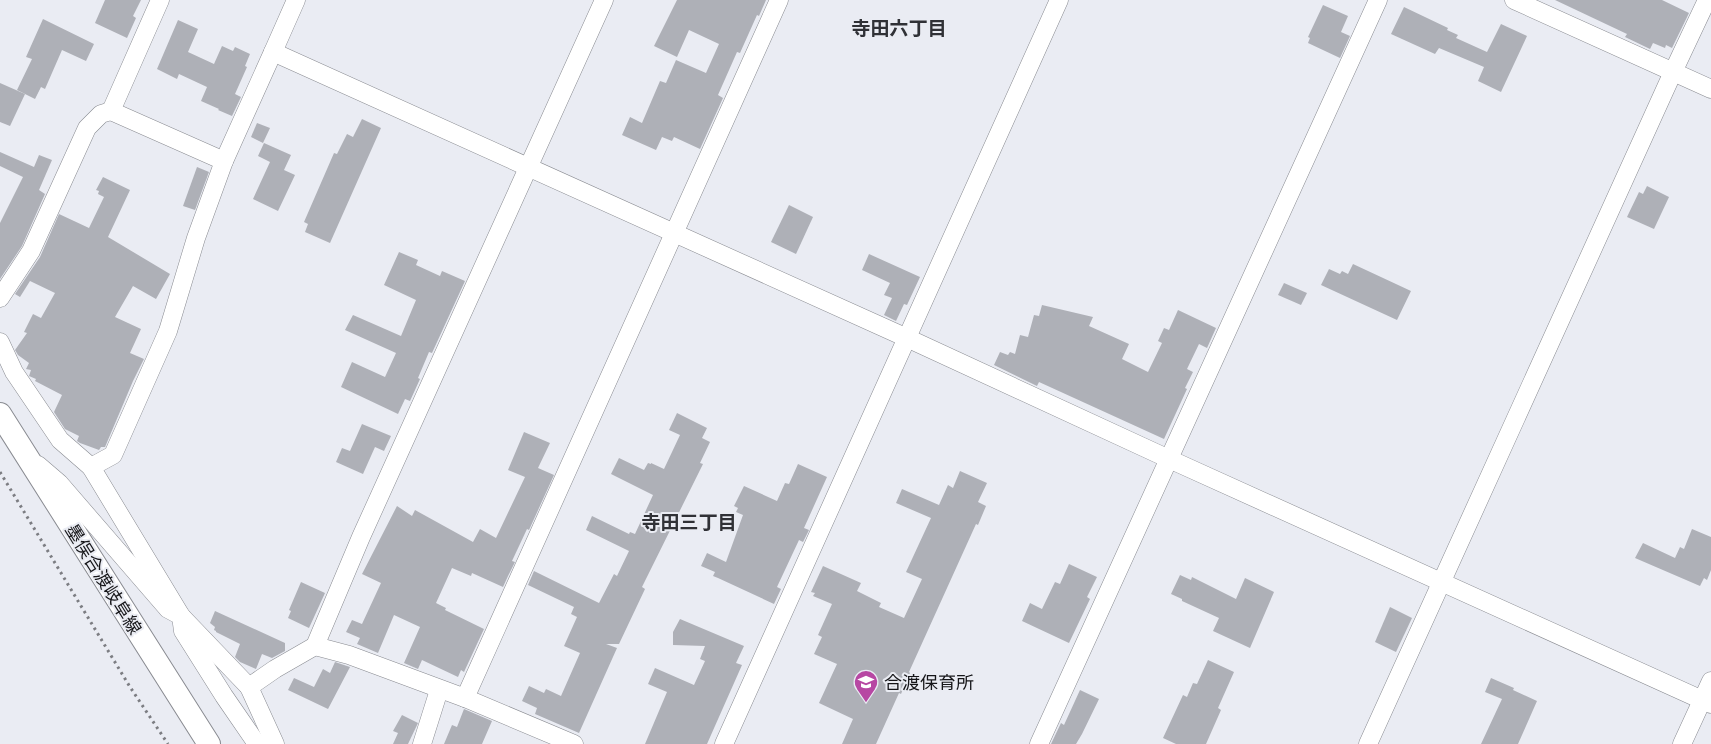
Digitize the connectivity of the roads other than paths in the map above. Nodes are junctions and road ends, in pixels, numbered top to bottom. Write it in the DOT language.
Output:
graph roads {
  1 [pos="160,0"];
  2 [pos="296,0"];
  3 [pos="604,0"];
  4 [pos="779,0"];
  5 [pos="1059,0"];
  6 [pos="1378,0"];
  7 [pos="1514,0"];
  8 [pos="1707,0"];
  9 [pos="273,52"];
  10 [pos="1673,72"];
  11 [pos="1711,89"];
  12 [pos="111,112"];
  13 [pos="224,161"];
  14 [pos="528,167"];
  15 [pos="673,233"];
  16 [pos="0,298"];
  17 [pos="907,338"];
  18 [pos="0,342"];
  19 [pos="0,414"];
  20 [pos="23,451"];
  21 [pos="1169,460"];
  22 [pos="92,467"];
  23 [pos="1442,582"];
  24 [pos="181,616"];
  25 [pos="315,646"];
  26 [pos="1711,681"];
  27 [pos="249,687"];
  28 [pos="439,690"];
  29 [pos="465,698"];
  30 [pos="1707,702"];
  31 [pos="209,744"];
  32 [pos="257,744"];
  33 [pos="275,744"];
  34 [pos="422,744"];
  35 [pos="574,744"];
  36 [pos="724,744"];
  37 [pos="1039,744"];
  38 [pos="1368,744"];
  39 [pos="1682,744"];
  1 -- 12 [label="street"];
  2 -- 9 [label="street"];
  3 -- 14 [label="street"];
  4 -- 15 [label="street"];
  5 -- 17 [label="street"];
  6 -- 21 [label="street"];
  7 -- 10 [label="street"];
  8 -- 10 [label="street"];
  9 -- 13 [label="street"];
  9 -- 14 [label="street"];
  10 -- 11 [label="street"];
  10 -- 23 [label="street"];
  12 -- 13 [label="street"];
  12 -- 16 [label="street"];
  13 -- 22 [label="street"];
  14 -- 15 [label="street"];
  14 -- 25 [label="street"];
  15 -- 17 [label="street"];
  15 -- 29 [label="street"];
  17 -- 21 [label="street"];
  17 -- 36 [label="street"];
  18 -- 22 [label="street"];
  19 -- 20 [label="main road, 墨俣合渡岐阜線"];
  20 -- 24 [label="street"];
  20 -- 31 [label="main road, 墨俣合渡岐阜線"];
  21 -- 23 [label="street"];
  21 -- 37 [label="street"];
  22 -- 24 [label="street"];
  23 -- 30 [label="street"];
  23 -- 38 [label="street"];
  24 -- 27 [label="street"];
  24 -- 32 [label="street"];
  25 -- 27 [label="street"];
  25 -- 28 [label="street"];
  26 -- 30 [label="street"];
  27 -- 33 [label="street"];
  28 -- 29 [label="street"];
  28 -- 34 [label="street"];
  29 -- 35 [label="street"];
  30 -- 39 [label="street"];
}
